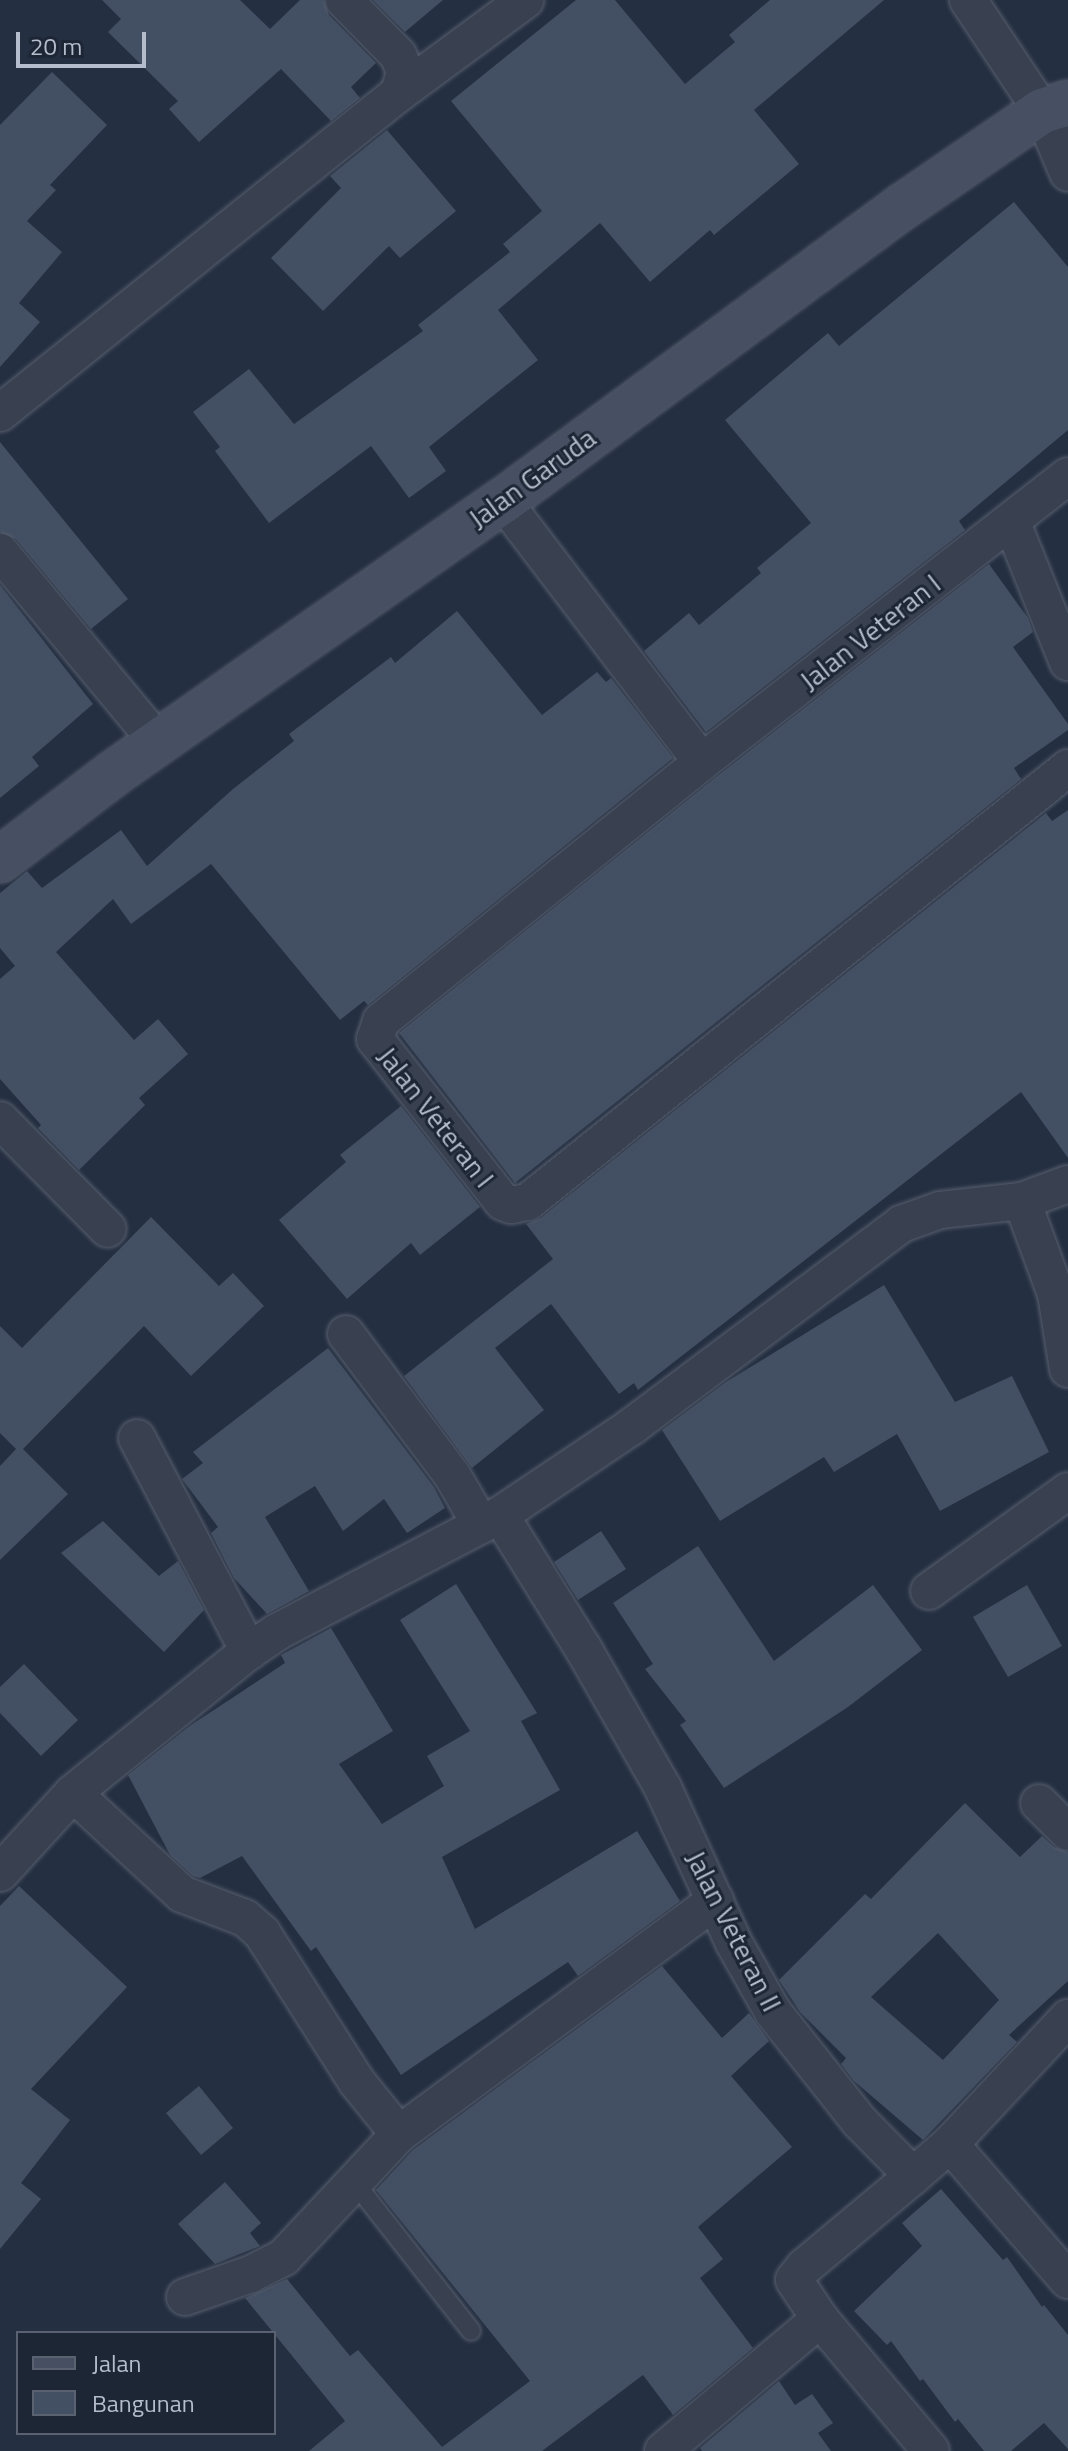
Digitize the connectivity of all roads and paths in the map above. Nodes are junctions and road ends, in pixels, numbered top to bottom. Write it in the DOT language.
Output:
graph roads {
  1 [pos="344,0"];
  2 [pos="525,0"];
  3 [pos="968,0"];
  4 [pos="399,93"];
  5 [pos="1055,107"];
  6 [pos="1068,173"];
  7 [pos="0,413"];
  8 [pos="1068,476"];
  9 [pos="503,501"];
  10 [pos="1012,523"];
  11 [pos="0,552"];
  12 [pos="1068,662"];
  13 [pos="158,742"];
  14 [pos="702,762"];
  15 [pos="1068,768"];
  16 [pos="0,860"];
  17 [pos="0,1120"];
  18 [pos="1068,1184"];
  19 [pos="1022,1201"];
  20 [pos="108,1229"];
  21 [pos="346,1334"];
  22 [pos="1068,1369"];
  23 [pos="137,1438"];
  24 [pos="1068,1491"];
  25 [pos="490,1520"];
  26 [pos="929,1591"];
  27 [pos="249,1651"];
  28 [pos="73,1793"];
  29 [pos="1039,1803"];
  30 [pos="1068,1832"];
  31 [pos="0,1873"];
  32 [pos="715,1901"];
  33 [pos="1068,2018"];
  34 [pos="399,2134"];
  35 [pos="950,2144"];
  36 [pos="913,2176"];
  37 [pos="355,2183"];
  38 [pos="1068,2280"];
  39 [pos="185,2297"];
  40 [pos="820,2319"];
  41 [pos="471,2331"];
  42 [pos="663,2451"];
  43 [pos="931,2451"];
  1 -- 4 [label="street"];
  2 -- 4 [label="street"];
  3 -- 5 [label="street"];
  4 -- 7 [label="street"];
  5 -- 6 [label="street"];
  5 -- 9 [label="street, Jalan Garuda"];
  8 -- 10 [label="street, Jalan Veteran I"];
  9 -- 13 [label="street, Jalan Garuda"];
  9 -- 14 [label="street"];
  10 -- 12 [label="street"];
  10 -- 14 [label="street, Jalan Veteran I"];
  11 -- 13 [label="street"];
  13 -- 16 [label="street, Jalan Garuda"];
  14 -- 15 [label="street, Jalan Veteran I"];
  17 -- 20 [label="street"];
  18 -- 19 [label="street"];
  19 -- 22 [label="street"];
  19 -- 25 [label="street"];
  21 -- 25 [label="street, Jalan Veteran II"];
  23 -- 27 [label="street"];
  24 -- 26 [label="street"];
  25 -- 27 [label="street"];
  25 -- 32 [label="street, Jalan Veteran II"];
  27 -- 28 [label="street"];
  28 -- 31 [label="street"];
  28 -- 34 [label="street"];
  29 -- 30 [label="street"];
  32 -- 34 [label="street"];
  32 -- 36 [label="street, Jalan Veteran II"];
  33 -- 35 [label="street"];
  34 -- 37 [label="street"];
  35 -- 36 [label="street"];
  35 -- 38 [label="street"];
  36 -- 40 [label="street"];
  37 -- 39 [label="street"];
  37 -- 41 [label="lane"];
  40 -- 42 [label="street"];
  40 -- 43 [label="street"];
}
